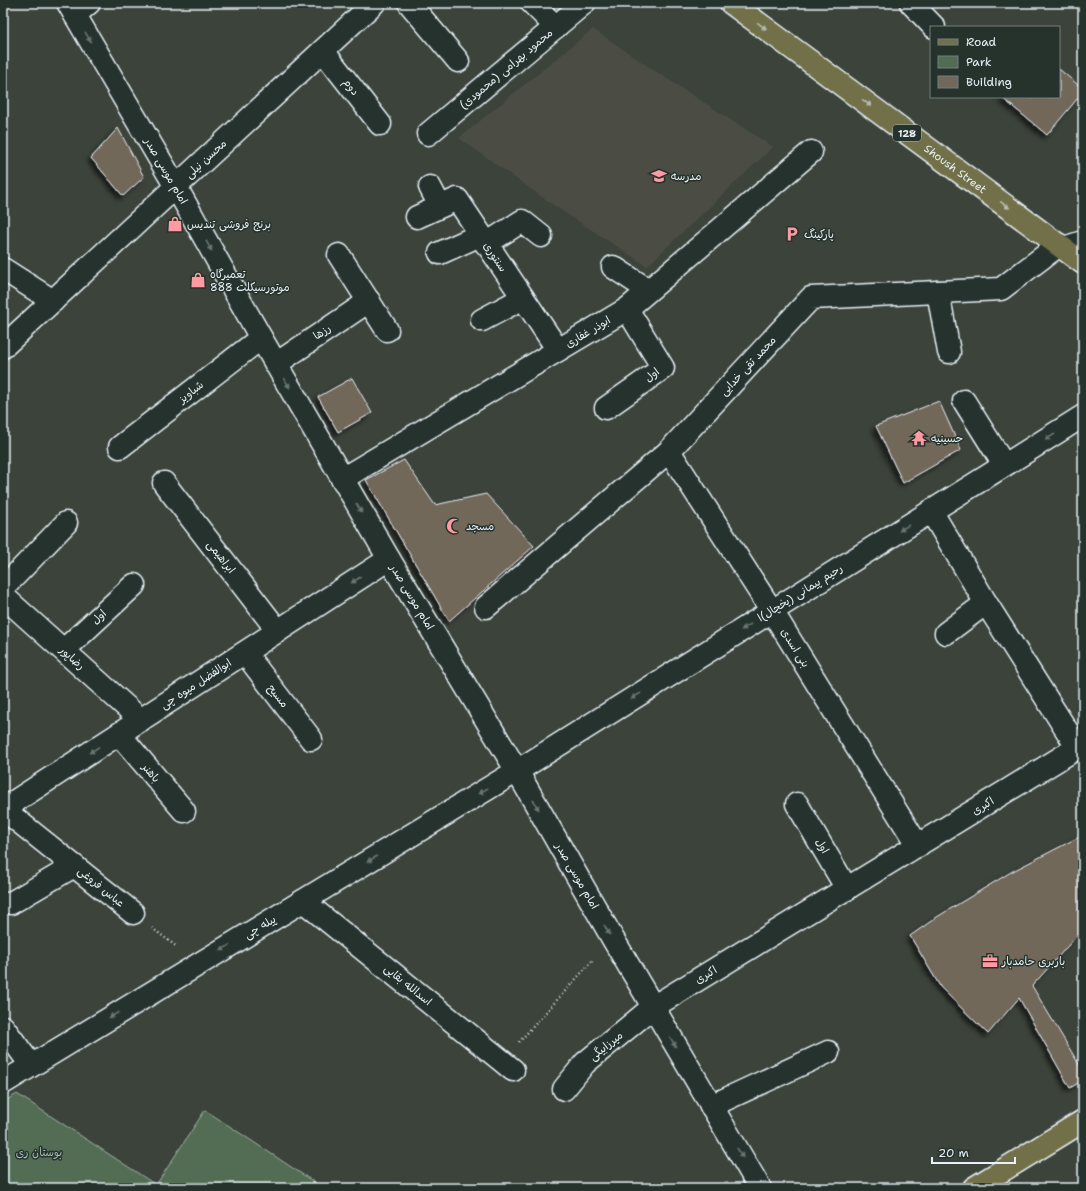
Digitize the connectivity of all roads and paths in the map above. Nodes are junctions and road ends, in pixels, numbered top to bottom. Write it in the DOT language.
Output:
graph roads {
  1 [pos="374,3"];
  2 [pos="409,3"];
  3 [pos="532,3"];
  4 [pos="584,3"];
  5 [pos="731,3"];
  6 [pos="911,3"];
  7 [pos="77,7"];
  8 [pos="556,26"];
  9 [pos="933,26"];
  10 [pos="322,51"];
  11 [pos="458,61"];
  12 [pos="380,124"];
  13 [pos="428,134"];
  14 [pos="811,152"];
  15 [pos="176,187"];
  16 [pos="430,187"];
  17 [pos="440,206"];
  18 [pos="417,217"];
  19 [pos="540,236"];
  20 [pos="1083,237"];
  21 [pos="483,239"];
  22 [pos="1059,245"];
  23 [pos="440,253"];
  24 [pos="340,255"];
  25 [pos="1083,263"];
  26 [pos="613,267"];
  27 [pos="3,269"];
  28 [pos="648,290"];
  29 [pos="938,292"];
  30 [pos="523,298"];
  31 [pos="53,301"];
  32 [pos="369,301"];
  33 [pos="627,309"];
  34 [pos="482,320"];
  35 [pos="387,330"];
  36 [pos="261,338"];
  37 [pos="3,347"];
  38 [pos="558,350"];
  39 [pos="948,352"];
  40 [pos="276,364"];
  41 [pos="964,401"];
  42 [pos="606,408"];
  43 [pos="1083,416"];
  44 [pos="120,447"];
  45 [pos="669,451"];
  46 [pos="1004,465"];
  47 [pos="342,479"];
  48 [pos="164,483"];
  49 [pos="931,512"];
  50 [pos="66,524"];
  51 [pos="389,559"];
  52 [pos="134,584"];
  53 [pos="3,588"];
  54 [pos="3,596"];
  55 [pos="986,603"];
  56 [pos="486,607"];
  57 [pos="772,611"];
  58 [pos="278,631"];
  59 [pos="946,633"];
  60 [pos="64,650"];
  61 [pos="244,652"];
  62 [pos="141,720"];
  63 [pos="119,734"];
  64 [pos="311,738"];
  65 [pos="517,771"];
  66 [pos="797,804"];
  67 [pos="3,809"];
  68 [pos="184,811"];
  69 [pos="918,846"];
  70 [pos="74,866"];
  71 [pos="847,889"];
  72 [pos="303,901"];
  73 [pos="11,903"];
  74 [pos="133,913"];
  75 [pos="612,939"];
  76 [pos="198,964"];
  77 [pos="653,1007"];
  78 [pos="3,1027"];
  79 [pos="828,1052"];
  80 [pos="32,1065"];
  81 [pos="507,1065"];
  82 [pos="3,1082"];
  83 [pos="564,1089"];
  84 [pos="711,1106"];
  85 [pos="1083,1121"];
  86 [pos="760,1188"];
  87 [pos="974,1188"];
  1 -- 10 [label="street, محسن نیلی"];
  2 -- 11 [label="street"];
  3 -- 8 [label="street"];
  4 -- 8 [label="street, محمود بهرامی (محمودی)"];
  5 -- 22 [label="main road, Shoush Street / 128, one-way"];
  6 -- 9 [label="street"];
  7 -- 15 [label="street, امام موسی صدر, one-way"];
  8 -- 13 [label="street, محمود بهرامی (محمودی)"];
  10 -- 12 [label="street, دوم"];
  10 -- 15 [label="street, محسن نیلی"];
  14 -- 28 [label="street, ابوذر غفاری"];
  15 -- 31 [label="street, محسن نیلی"];
  15 -- 36 [label="street, امام موسی صدر, one-way"];
  16 -- 17 [label="street"];
  17 -- 18 [label="street, سنتوری"];
  17 -- 21 [label="street, سنتوری"];
  19 -- 21 [label="street"];
  20 -- 22 [label="lane"];
  21 -- 23 [label="street"];
  21 -- 30 [label="street, سنتوری"];
  22 -- 25 [label="main road, Shoush Street / 128"];
  22 -- 29 [label="street, محمد تقی خدایی"];
  24 -- 32 [label="street"];
  26 -- 28 [label="street"];
  27 -- 31 [label="street"];
  28 -- 33 [label="street, ابوذر غفاری"];
  29 -- 39 [label="street"];
  29 -- 45 [label="street, محمد تقی خدایی"];
  30 -- 34 [label="street"];
  30 -- 38 [label="street, سنتوری"];
  31 -- 37 [label="street, محسن نیلی"];
  32 -- 35 [label="street"];
  32 -- 40 [label="street, رزها"];
  33 -- 38 [label="street, ابوذر غفاری"];
  33 -- 42 [label="street, اول"];
  36 -- 40 [label="street, امام موسی صدر"];
  36 -- 44 [label="street, شباویز"];
  38 -- 47 [label="street, ابوذر غفاری"];
  40 -- 47 [label="street, امام موسی صدر, one-way"];
  41 -- 46 [label="street"];
  43 -- 46 [label="street, رحیم پیمانی (یخچال)ا, one-way"];
  45 -- 56 [label="street, محمد تقی خدایی"];
  45 -- 57 [label="street, بنی اسدی"];
  46 -- 49 [label="street, رحیم پیمانی (یخچال)ا"];
  47 -- 51 [label="street, امام موسی صدر, one-way"];
  48 -- 58 [label="street, ابراهیمی"];
  49 -- 55 [label="street, اکبری"];
  49 -- 57 [label="street, رحیم پیمانی (یخچال)ا, one-way"];
  50 -- 53 [label="street"];
  51 -- 58 [label="street, ابوالفضل میوه چی, one-way"];
  51 -- 65 [label="street, امام موسی صدر"];
  52 -- 60 [label="street, اول"];
  54 -- 60 [label="street, رضاپور"];
  55 -- 59 [label="street"];
  55 -- 69 [label="street, اکبری"];
  57 -- 65 [label="street, رحیم پیمانی (یخچال)ا, one-way"];
  57 -- 69 [label="street, بنی اسدی"];
  58 -- 61 [label="street, ابوالفضل میوه چی"];
  60 -- 62 [label="street, رضاپور"];
  61 -- 62 [label="street, ابوالفضل میوه چی"];
  61 -- 64 [label="street, مسیح"];
  62 -- 63 [label="street, ابوالفضل میوه چی"];
  63 -- 67 [label="street, ابوالفضل میوه چی, one-way"];
  63 -- 68 [label="street, باهنر"];
  65 -- 72 [label="street, پیله چی, one-way"];
  65 -- 75 [label="street, امام موسی صدر, one-way"];
  66 -- 71 [label="street, اول"];
  67 -- 70 [label="street, عباس فروغی"];
  69 -- 71 [label="street, اکبری"];
  70 -- 73 [label="street"];
  70 -- 74 [label="street, عباس فروغی"];
  71 -- 77 [label="street, اکبری"];
  72 -- 76 [label="street, پیله چی, one-way"];
  72 -- 81 [label="street, اسدالله بقایی"];
  74 -- 76 [label="path, عباس فروغی"];
  75 -- 77 [label="street, امام موسی صدر"];
  75 -- 81 [label="path"];
  76 -- 80 [label="street, پیله چی, one-way"];
  77 -- 83 [label="street, میرزابیگی"];
  77 -- 84 [label="street, امام موسی صدر, one-way"];
  78 -- 80 [label="street"];
  79 -- 84 [label="street"];
  80 -- 82 [label="street, پیله چی"];
  84 -- 86 [label="street, امام موسی صدر, one-way"];
  85 -- 87 [label="main road"];
}
